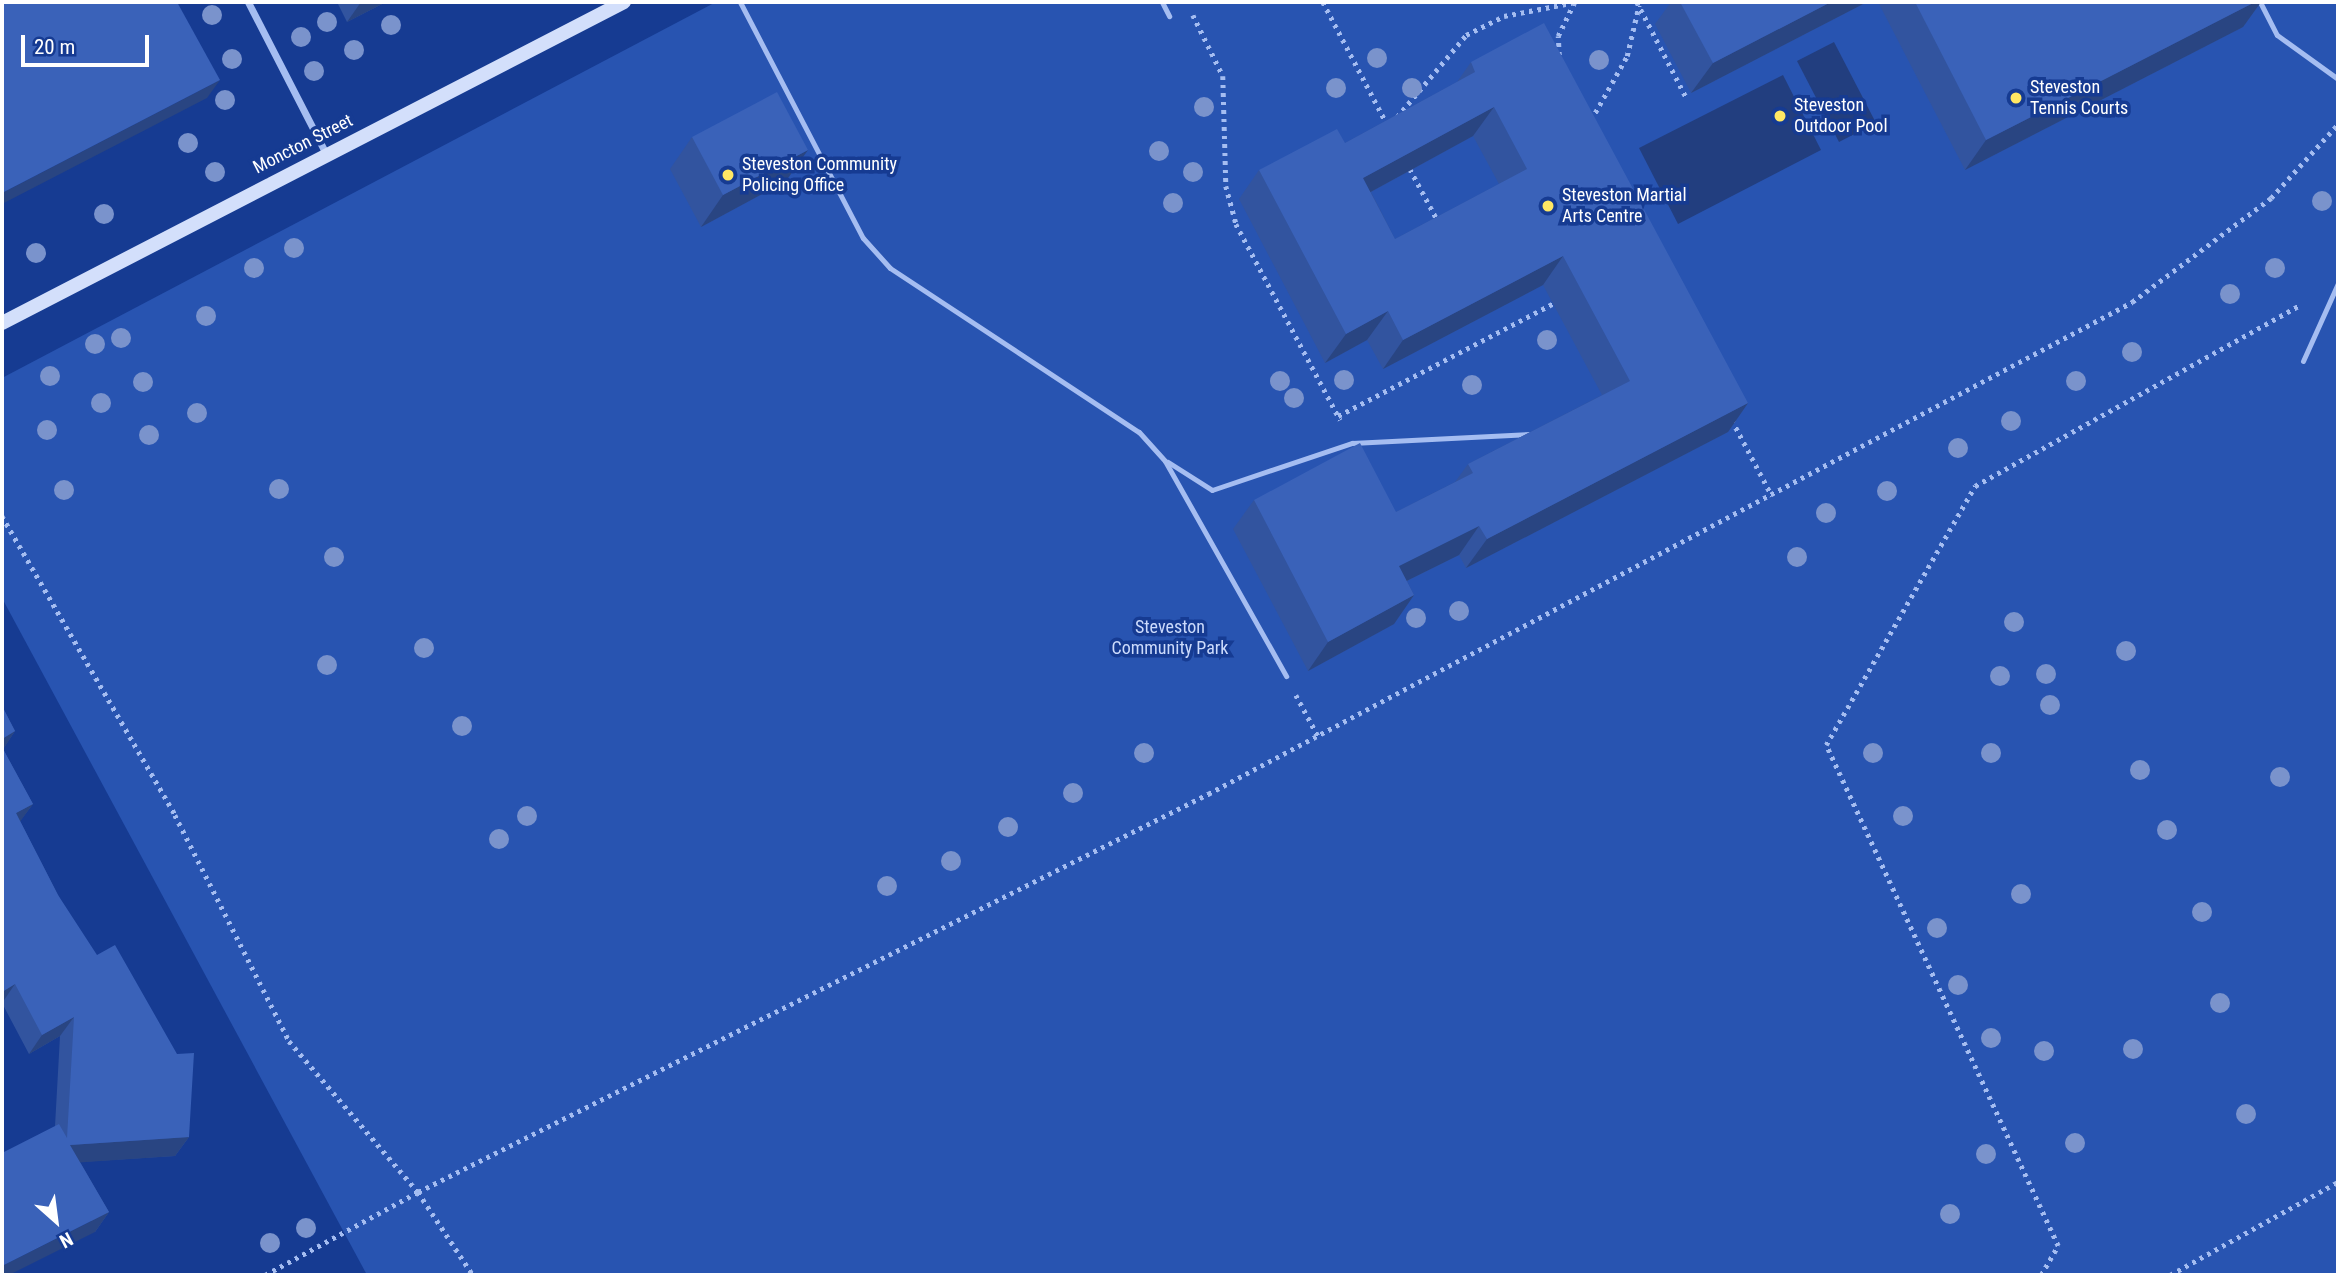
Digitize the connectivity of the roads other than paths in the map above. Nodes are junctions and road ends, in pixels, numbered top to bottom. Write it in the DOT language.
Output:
graph roads {
  1 [pos="248,2"];
  2 [pos="624,2"];
  3 [pos="740,2"];
  4 [pos="1162,2"];
  5 [pos="2260,2"];
  6 [pos="1169,16"];
  7 [pos="2338,79"];
  8 [pos="326,154"];
  9 [pos="2337,285"];
  10 [pos="2,323"];
  11 [pos="2303,361"];
  12 [pos="1534,434"];
  13 [pos="1165,461"];
  14 [pos="1286,676"];
  1 -- 8 [label="street"];
  2 -- 8 [label="street, Moncton Street"];
  3 -- 13 [label="lane"];
  4 -- 6 [label="lane"];
  5 -- 7 [label="lane"];
  8 -- 10 [label="street, Moncton Street"];
  9 -- 11 [label="lane"];
  12 -- 13 [label="lane"];
  13 -- 14 [label="lane"];
}
